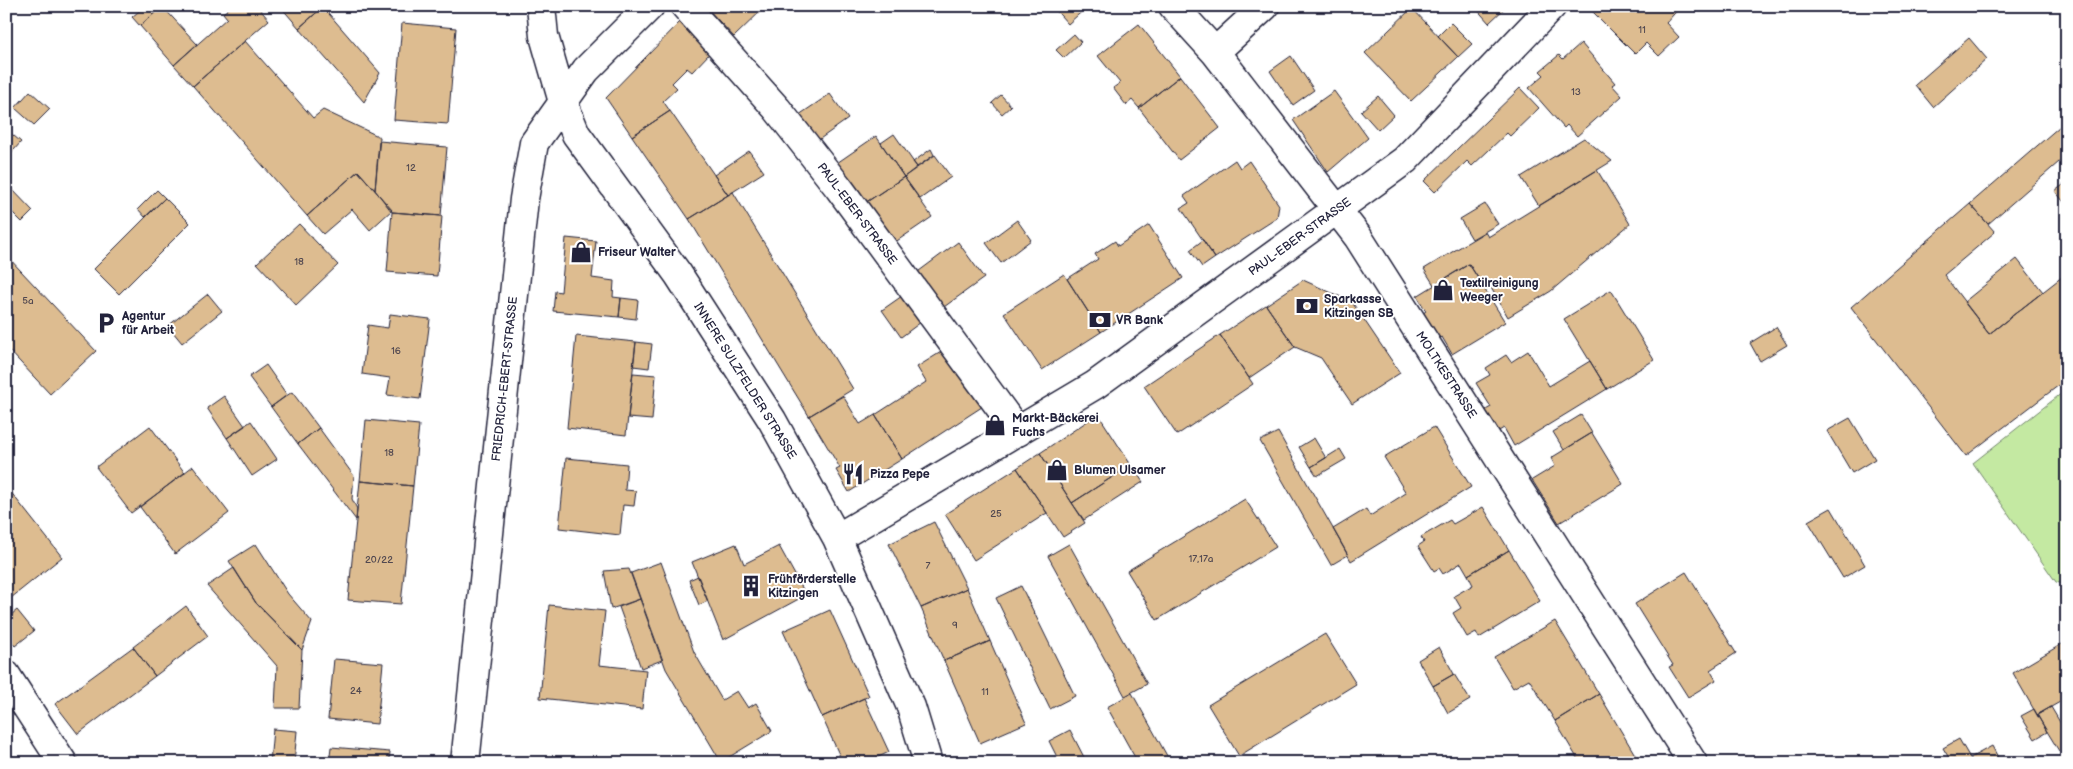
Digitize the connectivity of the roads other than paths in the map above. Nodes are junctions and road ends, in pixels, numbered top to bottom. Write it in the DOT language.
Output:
graph roads {
  1 [pos="541,6"];
  2 [pos="650,6"];
  3 [pos="685,6"];
  4 [pos="1173,6"];
  5 [pos="1265,6"];
  6 [pos="1552,6"];
  7 [pos="1215,52"];
  8 [pos="563,102"];
  9 [pos="1337,211"];
  10 [pos="1018,432"];
  11 [pos="837,538"];
  12 [pos="6,675"];
  13 [pos="63,763"];
  14 [pos="465,763"];
  15 [pos="928,763"];
  16 [pos="1693,763"];
  1 -- 8 [label="street"];
  2 -- 8 [label="street, FRIEDRICH-EBERT-STRASSE"];
  3 -- 10 [label="street, PAUL-EBER-STRASSE"];
  4 -- 7 [label="street, MOLTKESTRASSE"];
  5 -- 7 [label="street"];
  6 -- 9 [label="street, PAUL-EBER-STRASSE"];
  7 -- 9 [label="street, MOLTKESTRASSE"];
  8 -- 11 [label="street, INNERE SULZFELDER STRASSE"];
  8 -- 14 [label="street, FRIEDRICH-EBERT-STRASSE"];
  9 -- 10 [label="street, PAUL-EBER-STRASSE"];
  9 -- 16 [label="street, MOLTKESTRASSE"];
  10 -- 11 [label="street, PAUL-EBER-STRASSE"];
  11 -- 15 [label="street, INNERE SULZFELDER STRASSE"];
  12 -- 13 [label="street"];
}
